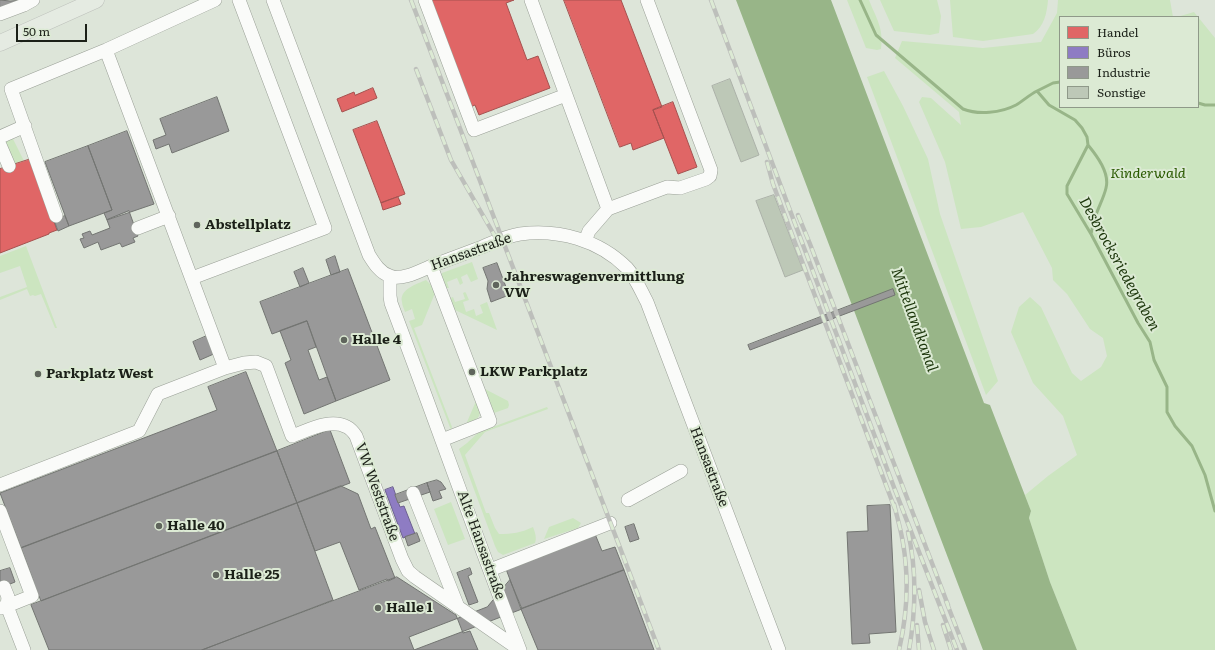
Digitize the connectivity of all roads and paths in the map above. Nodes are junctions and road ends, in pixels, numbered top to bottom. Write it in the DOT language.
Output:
graph roads {
  1 [pos="34,0"];
  2 [pos="96,0"];
  3 [pos="215,0"];
  4 [pos="239,0"];
  5 [pos="273,0"];
  6 [pos="424,0"];
  7 [pos="531,0"];
  8 [pos="647,0"];
  9 [pos="0,14"];
  10 [pos="0,43"];
  11 [pos="106,50"];
  12 [pos="566,95"];
  13 [pos="25,126"];
  14 [pos="0,137"];
  15 [pos="0,145"];
  16 [pos="9,166"];
  17 [pos="608,209"];
  18 [pos="56,216"];
  19 [pos="169,216"];
  20 [pos="138,228"];
  21 [pos="585,241"];
  22 [pos="431,266"];
  23 [pos="390,276"];
  24 [pos="192,278"];
  25 [pos="225,368"];
  26 [pos="442,440"];
  27 [pos="680,471"];
  28 [pos="0,485"];
  29 [pos="413,493"];
  30 [pos="628,500"];
  31 [pos="0,511"];
  32 [pos="610,523"];
  33 [pos="490,570"];
  34 [pos="4,587"];
  35 [pos="4,607"];
  36 [pos="458,607"];
  37 [pos="24,650"];
  38 [pos="520,650"];
  39 [pos="779,650"];
  1 -- 9 [label="street"];
  2 -- 10 [label="main road"];
  3 -- 11 [label="street"];
  4 -- 24 [label="street"];
  5 -- 23 [label="street"];
  6 -- 12 [label="street"];
  7 -- 12 [label="street"];
  8 -- 17 [label="street"];
  11 -- 13 [label="street"];
  11 -- 19 [label="street"];
  12 -- 17 [label="street"];
  13 -- 14 [label="street"];
  13 -- 18 [label="street"];
  15 -- 16 [label="street"];
  17 -- 21 [label="street"];
  19 -- 20 [label="street"];
  19 -- 24 [label="street"];
  21 -- 22 [label="street, Hansastraße"];
  21 -- 39 [label="street, Hansastraße"];
  22 -- 23 [label="street, Hansastraße"];
  22 -- 26 [label="street"];
  23 -- 26 [label="street, Alte Hansastraße"];
  24 -- 25 [label="street"];
  25 -- 28 [label="street, VW Weststraße"];
  25 -- 36 [label="street, VW Weststraße"];
  26 -- 33 [label="street, Alte Hansastraße"];
  27 -- 30 [label="street"];
  29 -- 36 [label="street"];
  31 -- 35 [label="street"];
  32 -- 33 [label="street"];
  33 -- 38 [label="street, Alte Hansastraße"];
  34 -- 35 [label="street"];
  35 -- 37 [label="street"];
  36 -- 38 [label="street, VW Weststraße"];
}
